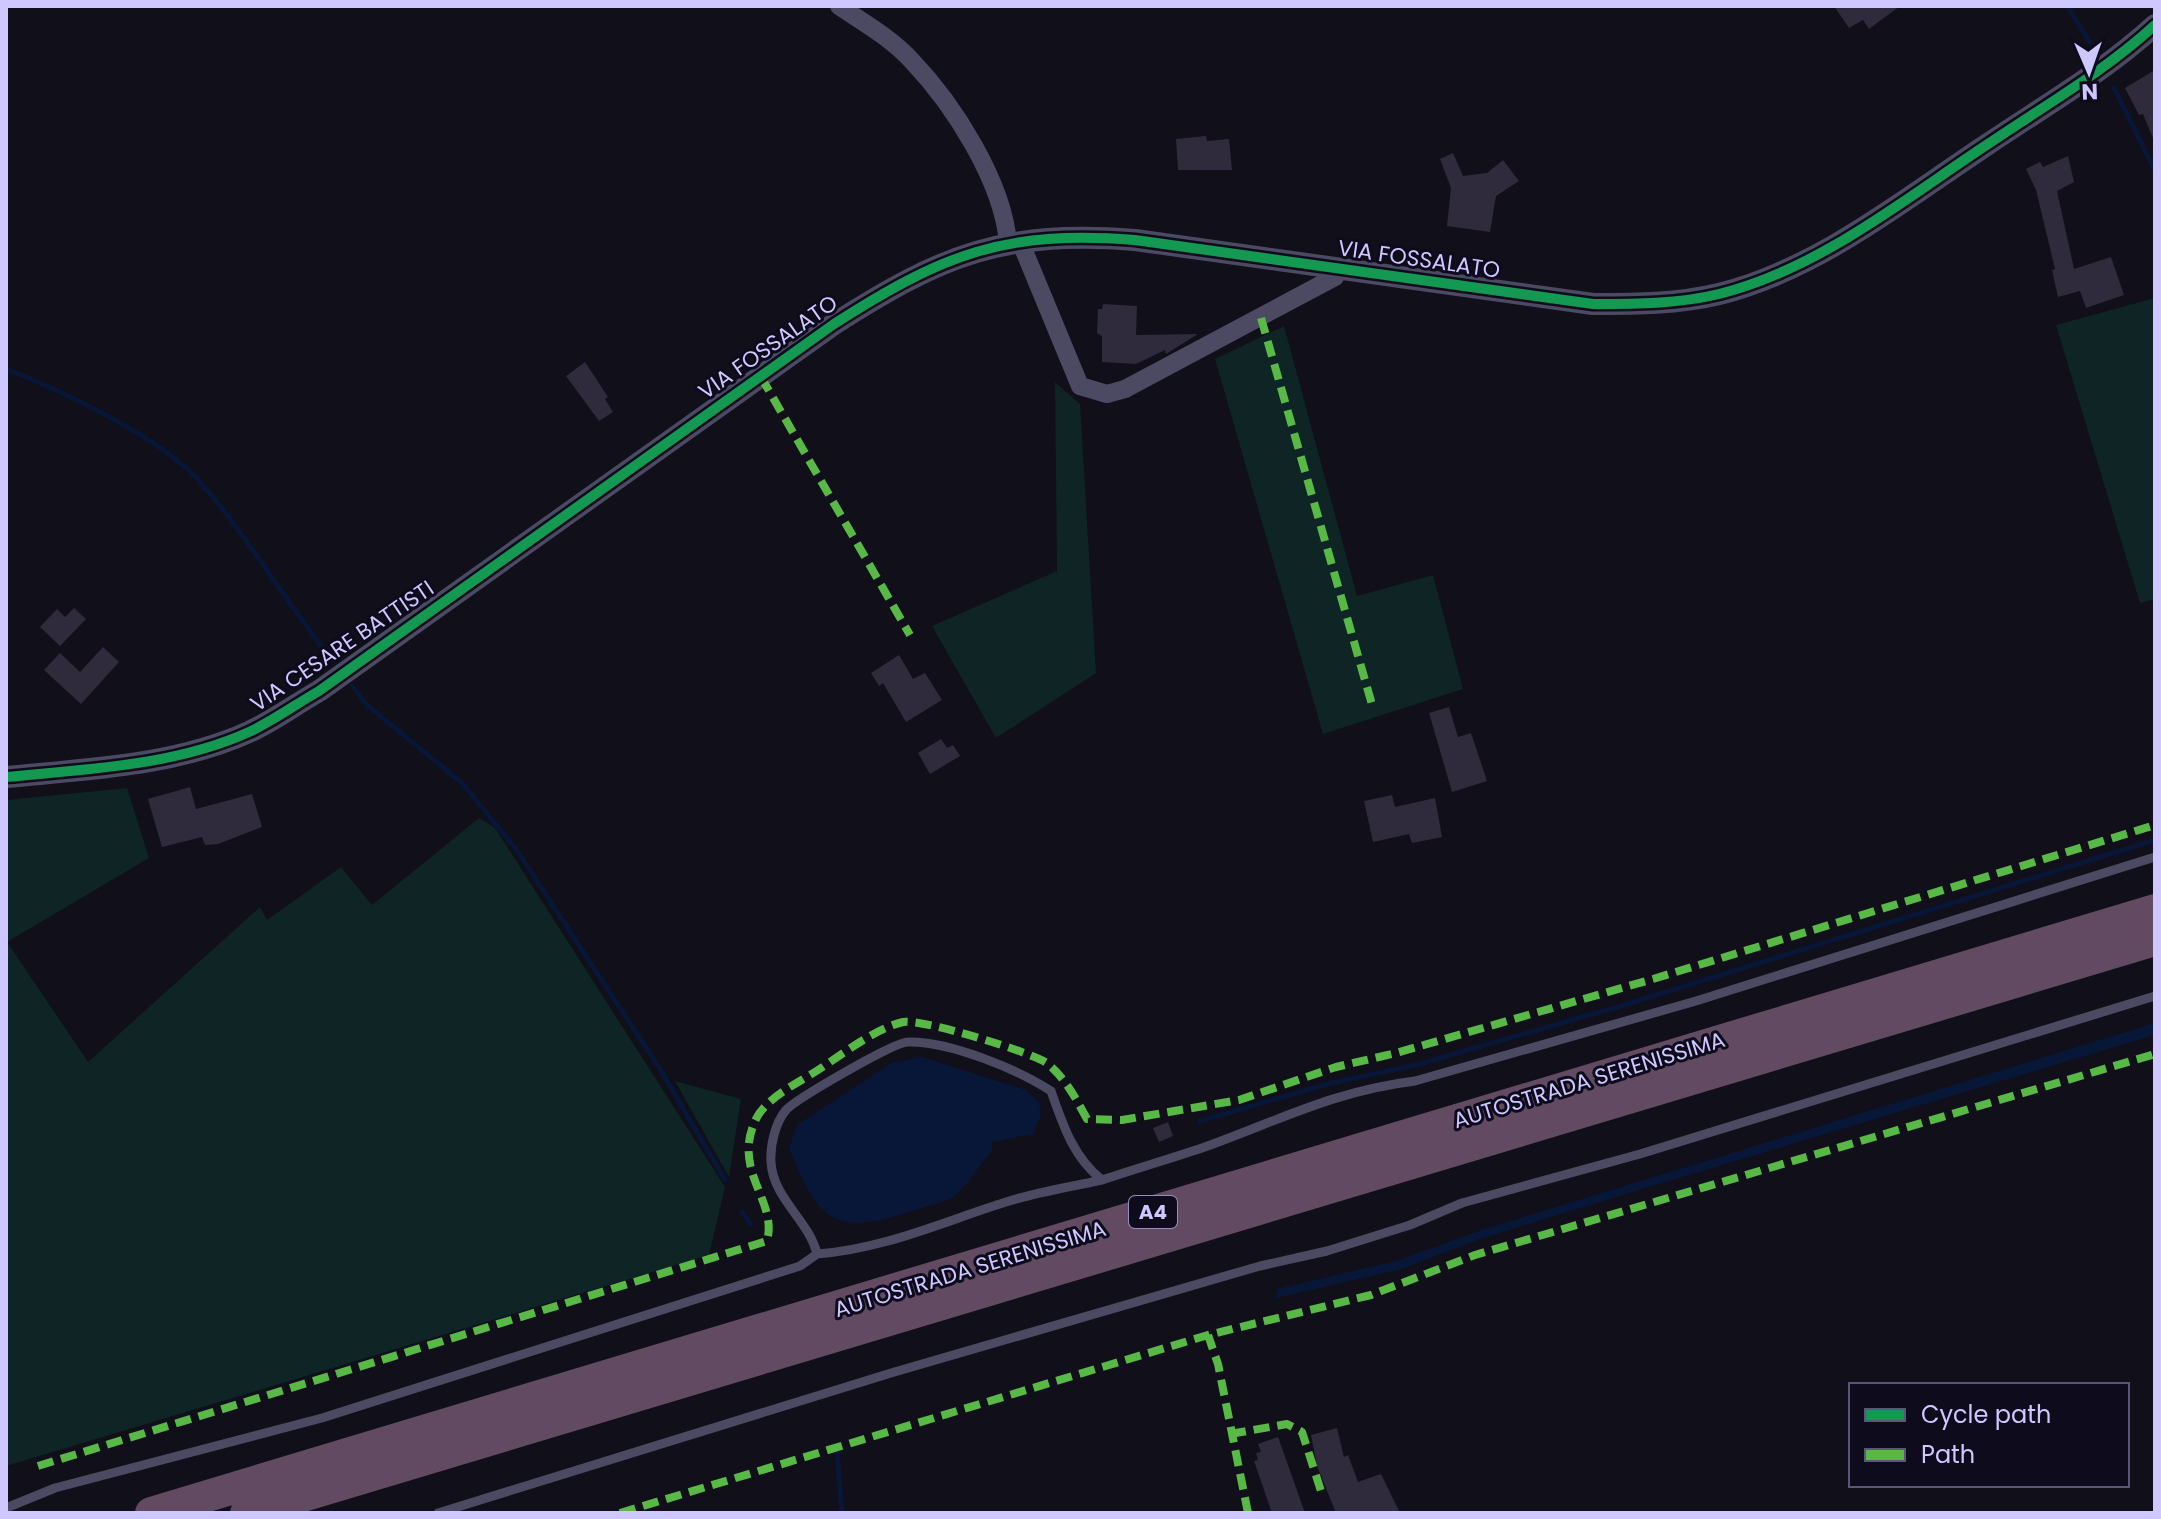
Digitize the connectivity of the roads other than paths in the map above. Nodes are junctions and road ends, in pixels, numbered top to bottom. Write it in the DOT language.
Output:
graph roads {
  1 [pos="839,6"];
  2 [pos="2155,25"];
  3 [pos="1014,242"];
  4 [pos="1337,268"];
  5 [pos="659,449"];
  6 [pos="6,777"];
  7 [pos="2155,857"];
  8 [pos="2155,910"];
  9 [pos="2155,940"];
  10 [pos="2155,996"];
  11 [pos="1102,1180"];
  12 [pos="817,1254"];
  13 [pos="6,1508"];
  14 [pos="151,1513"];
  15 [pos="246,1513"];
  16 [pos="438,1513"];
  1 -- 3 [label="street"];
  2 -- 4 [label="street, VIA FOSSALATO"];
  3 -- 4 [label="street, VIA FOSSALATO"];
  3 -- 4 [label="street"];
  3 -- 5 [label="street, VIA FOSSALATO"];
  5 -- 6 [label="street, VIA CESARE BATTISTI"];
  7 -- 11 [label="lane"];
  8 -- 14 [label="highway, AUTOSTRADA SERENISSIMA / A4"];
  9 -- 15 [label="highway, AUTOSTRADA SERENISSIMA / A4"];
  10 -- 16 [label="lane"];
  11 -- 12 [label="lane"];
  11 -- 12 [label="lane"];
  12 -- 13 [label="lane"];
}
